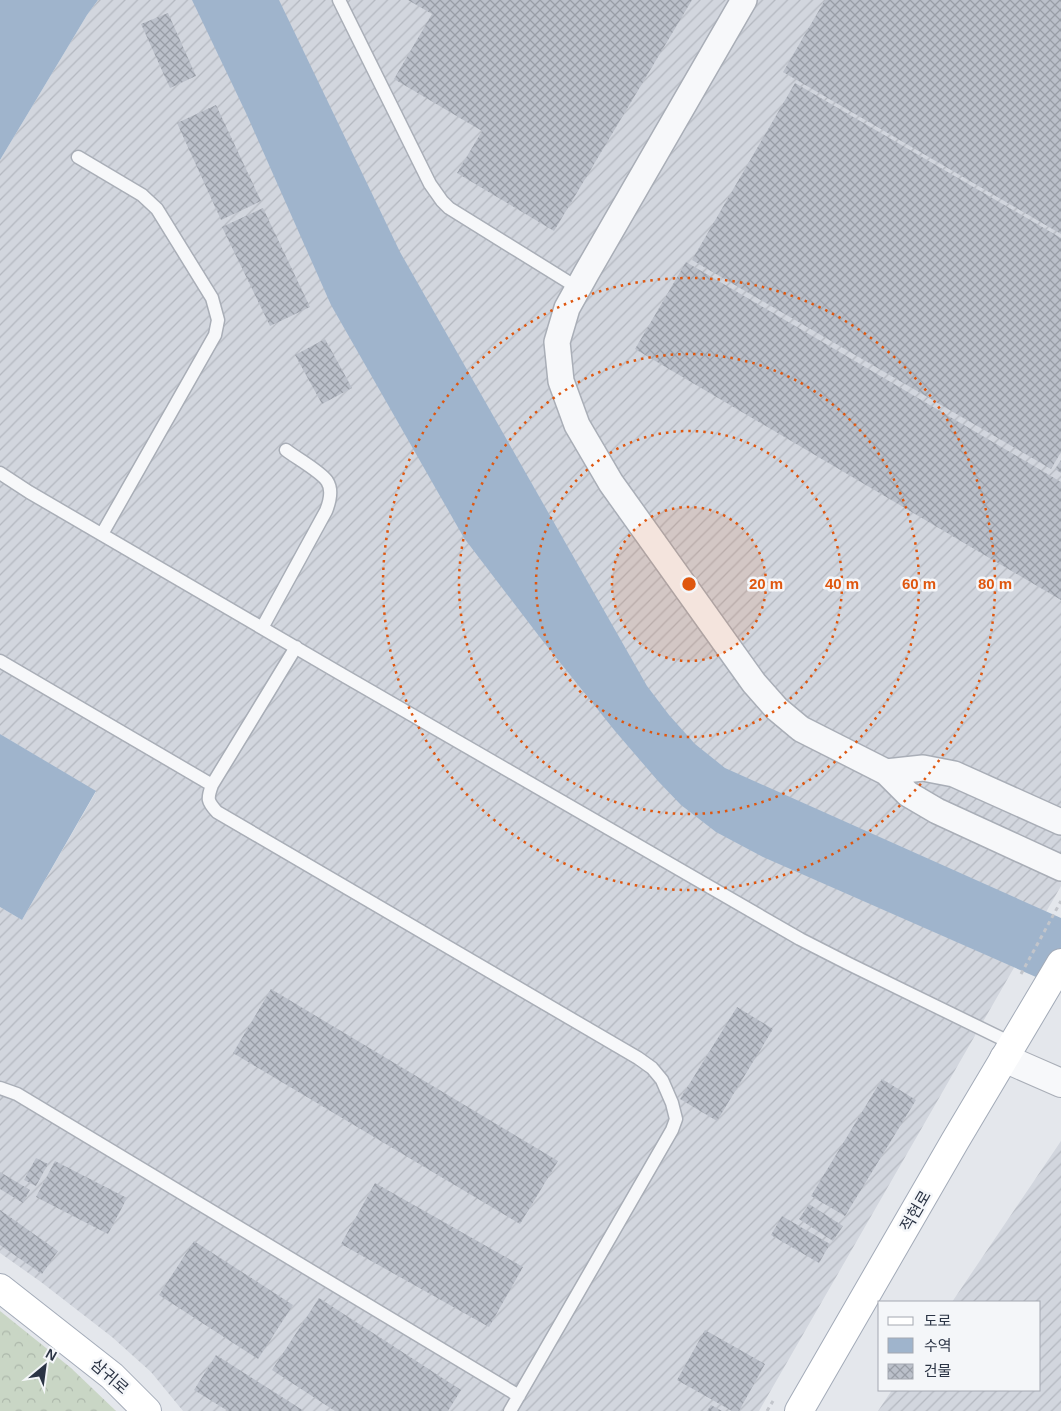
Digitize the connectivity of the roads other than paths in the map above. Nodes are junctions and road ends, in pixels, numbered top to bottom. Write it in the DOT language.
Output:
graph roads {
  1 [pos="340,0"];
  2 [pos="744,0"];
  3 [pos="78,157"];
  4 [pos="578,288"];
  5 [pos="286,450"];
  6 [pos="0,473"];
  7 [pos="102,534"];
  8 [pos="262,628"];
  9 [pos="296,647"];
  10 [pos="0,661"];
  11 [pos="886,772"];
  12 [pos="212,785"];
  13 [pos="1061,822"];
  14 [pos="1061,868"];
  15 [pos="1061,963"];
  16 [pos="1008,1051"];
  17 [pos="1061,1083"];
  18 [pos="0,1088"];
  19 [pos="0,1288"];
  20 [pos="519,1396"];
  21 [pos="147,1411"];
  22 [pos="510,1411"];
  23 [pos="799,1411"];
  1 -- 4 [label="lane"];
  2 -- 4 [label="street"];
  3 -- 7 [label="lane"];
  4 -- 11 [label="street"];
  5 -- 8 [label="lane"];
  6 -- 7 [label="lane"];
  7 -- 8 [label="lane"];
  8 -- 9 [label="lane"];
  9 -- 12 [label="lane"];
  9 -- 16 [label="lane"];
  10 -- 12 [label="lane"];
  11 -- 13 [label="street"];
  11 -- 14 [label="street"];
  12 -- 20 [label="lane"];
  15 -- 16 [label="main road, 적현로"];
  16 -- 17 [label="street"];
  16 -- 23 [label="main road, 적현로"];
  18 -- 20 [label="lane"];
  19 -- 21 [label="main road, 삼귀로"];
  20 -- 22 [label="lane"];
}
